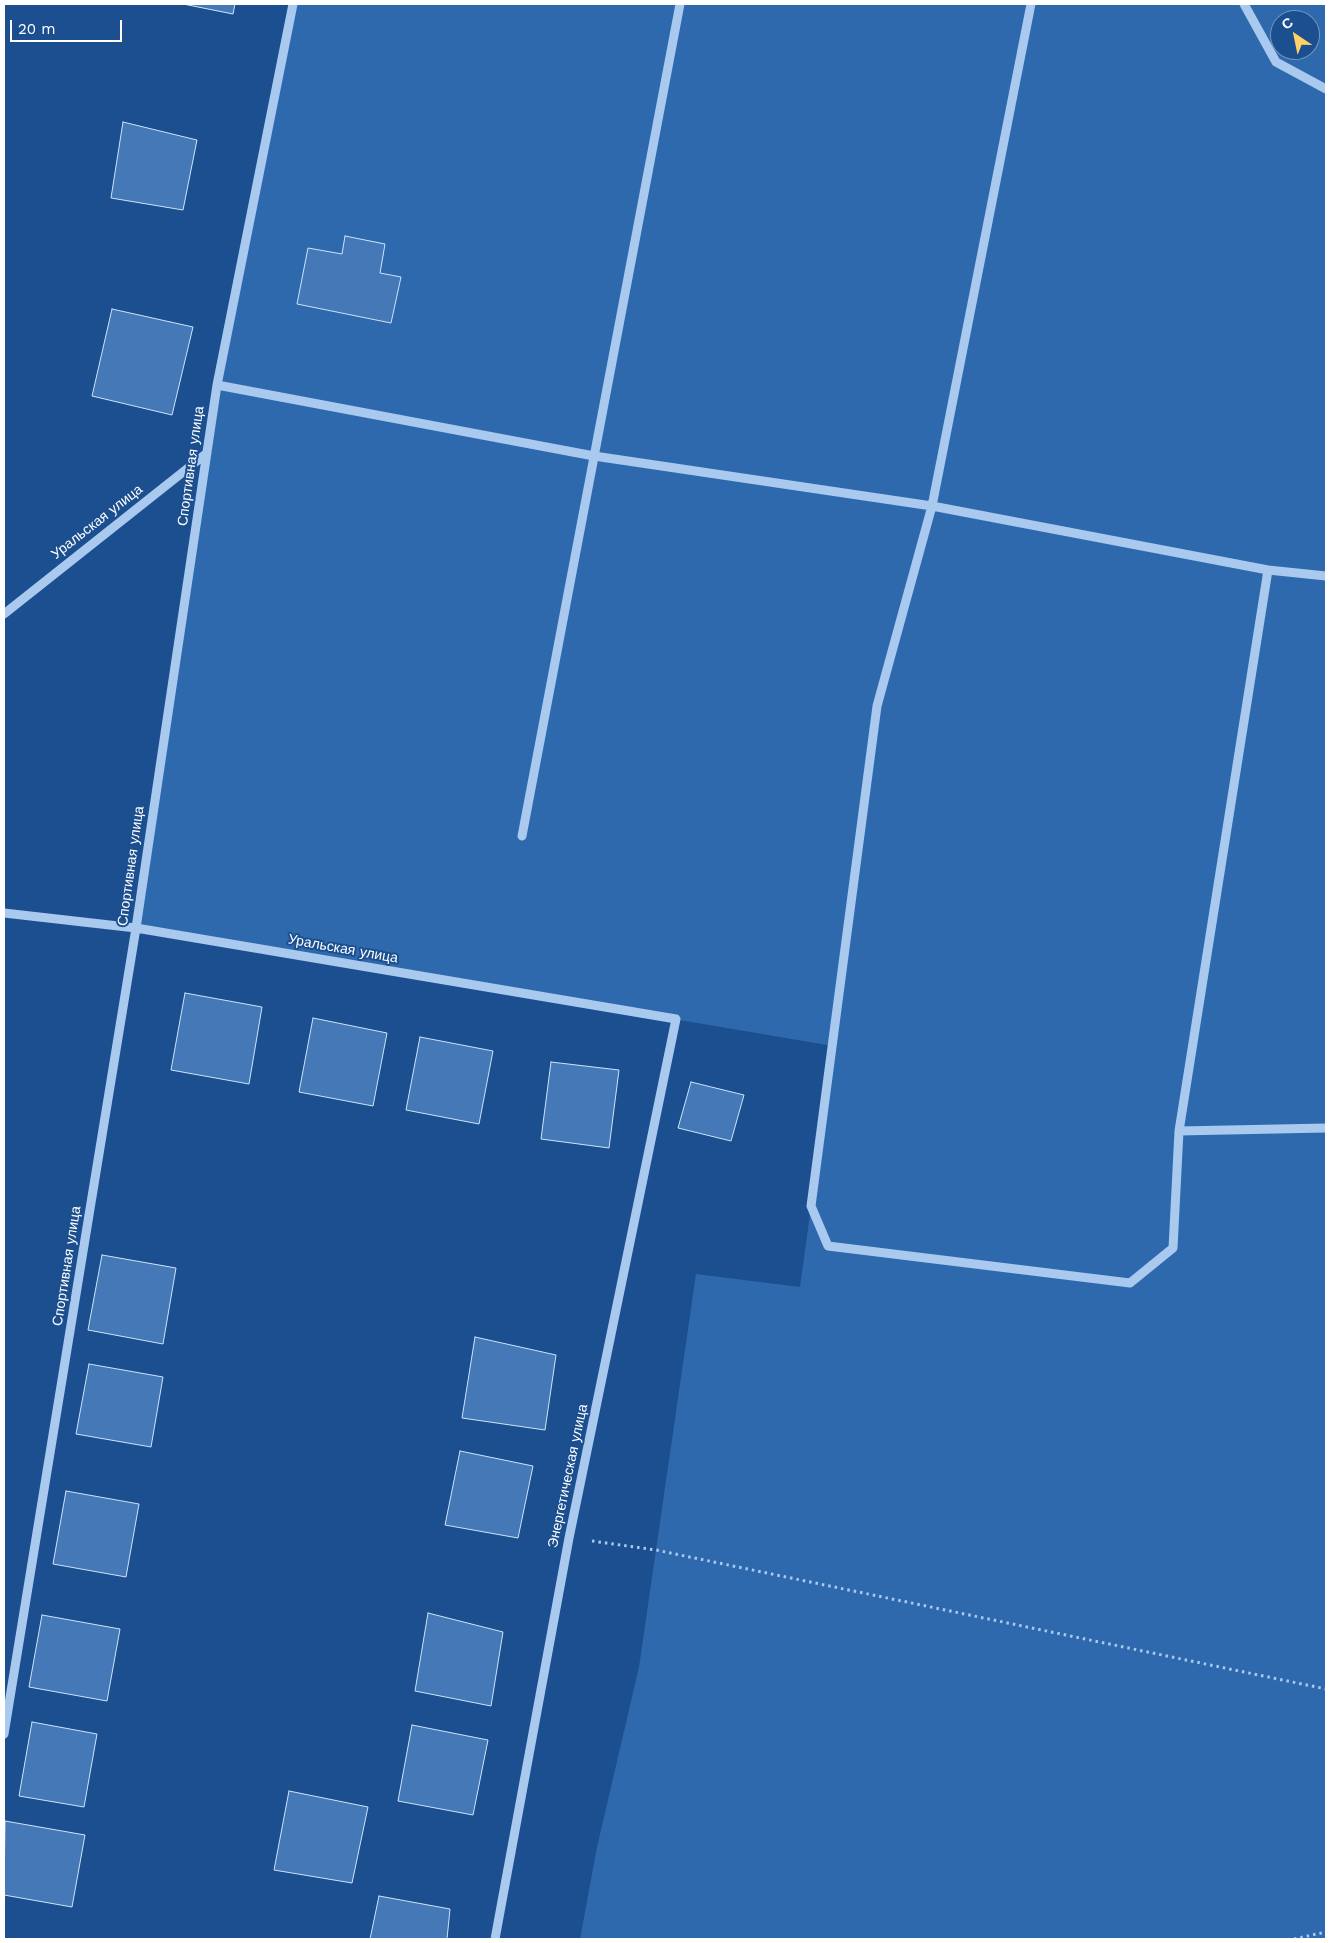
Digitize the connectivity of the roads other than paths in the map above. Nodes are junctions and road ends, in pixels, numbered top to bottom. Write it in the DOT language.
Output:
graph roads {
  1 [pos="293,4"];
  2 [pos="680,4"];
  3 [pos="1031,4"];
  4 [pos="1244,4"];
  5 [pos="1326,89"];
  6 [pos="217,385"];
  7 [pos="207,453"];
  8 [pos="594,456"];
  9 [pos="932,506"];
  10 [pos="1268,570"];
  11 [pos="1326,576"];
  12 [pos="4,614"];
  13 [pos="522,836"];
  14 [pos="4,913"];
  15 [pos="136,928"];
  16 [pos="676,1019"];
  17 [pos="1326,1128"];
  18 [pos="1179,1131"];
  19 [pos="4,1734"];
  20 [pos="495,1939"];
  1 -- 6 [label="street, Спортивная улица"];
  2 -- 8 [label="street"];
  3 -- 9 [label="street"];
  4 -- 5 [label="street"];
  6 -- 7 [label="street, Спортивная улица"];
  6 -- 8 [label="street"];
  7 -- 12 [label="street, Уральская улица"];
  7 -- 15 [label="street, Спортивная улица"];
  8 -- 9 [label="street"];
  8 -- 13 [label="street"];
  9 -- 10 [label="street"];
  9 -- 18 [label="street"];
  10 -- 11 [label="street"];
  10 -- 18 [label="street"];
  14 -- 15 [label="street, Уральская улица"];
  15 -- 16 [label="street, Уральская улица"];
  15 -- 19 [label="street, Спортивная улица"];
  16 -- 20 [label="street, Энергетическая улица"];
  17 -- 18 [label="street"];
}
